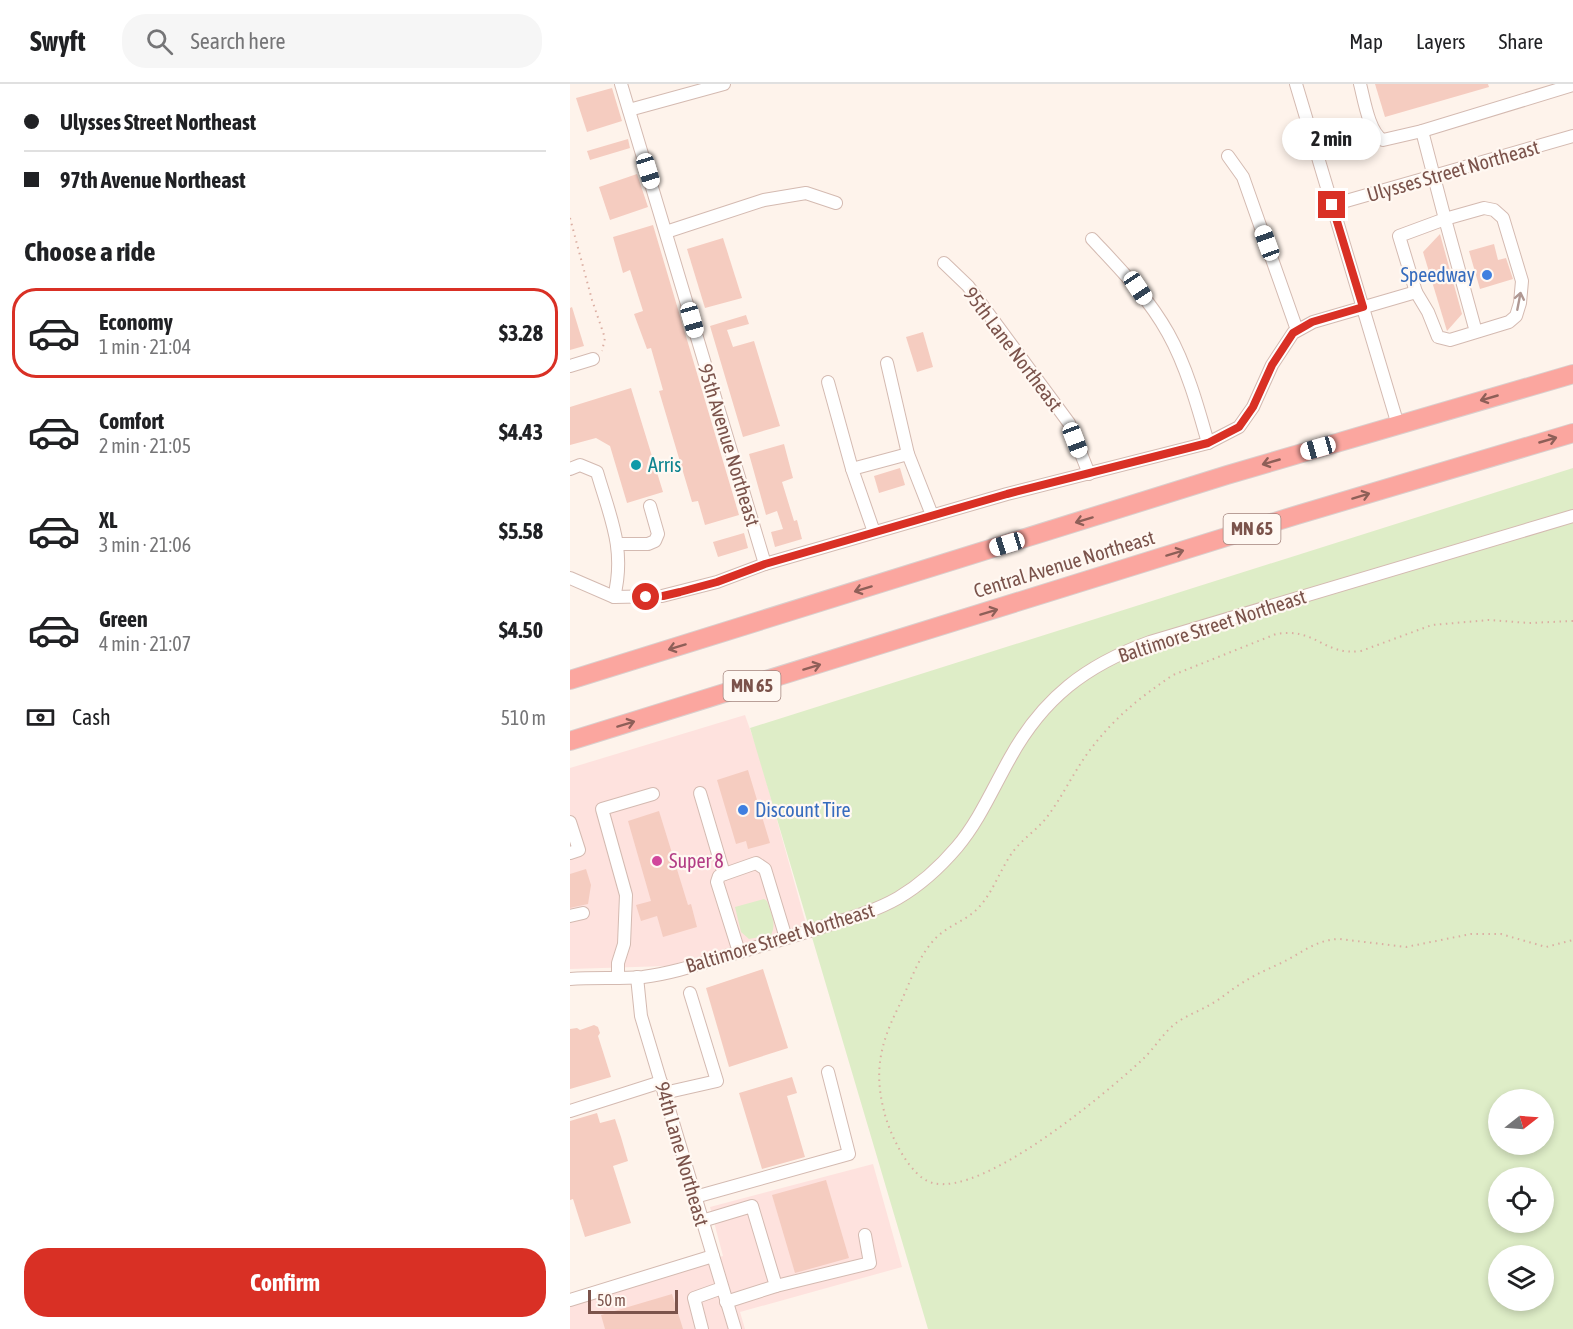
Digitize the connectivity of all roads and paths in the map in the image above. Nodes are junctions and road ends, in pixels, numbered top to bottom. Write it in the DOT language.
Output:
graph roads {
  1 [pos="621,84"];
  2 [pos="724,84"];
  3 [pos="1296,84"];
  4 [pos="1360,84"];
  5 [pos="1573,85"];
  6 [pos="629,110"];
  7 [pos="1422,130"];
  8 [pos="1573,136"];
  9 [pos="1228,156"];
  10 [pos="1435,176"];
  11 [pos="836,203"];
  12 [pos="1332,205"];
  13 [pos="570,218"];
  14 [pos="1444,219"];
  15 [pos="666,232"];
  16 [pos="1092,239"];
  17 [pos="944,262"];
  18 [pos="1416,292"];
  19 [pos="1363,307"];
  20 [pos="1298,330"];
  21 [pos="1476,332"];
  22 [pos="593,359"];
  23 [pos="887,363"];
  24 [pos="570,366"];
  25 [pos="1573,374"];
  26 [pos="828,382"];
  27 [pos="1398,425"];
  28 [pos="1573,433"];
  29 [pos="1208,443"];
  30 [pos="908,454"];
  31 [pos="570,469"];
  32 [pos="852,469"];
  33 [pos="1089,474"];
  34 [pos="650,506"];
  35 [pos="932,515"];
  36 [pos="1573,516"];
  37 [pos="874,532"];
  38 [pos="618,544"];
  39 [pos="765,564"];
  40 [pos="570,578"];
  41 [pos="614,597"];
  42 [pos="1573,621"];
  43 [pos="570,680"];
  44 [pos="570,741"];
  45 [pos="700,793"];
  46 [pos="653,794"];
  47 [pos="570,822"];
  48 [pos="570,853"];
  49 [pos="724,874"];
  50 [pos="583,912"];
  51 [pos="570,916"];
  52 [pos="786,938"];
  53 [pos="1573,940"];
  54 [pos="740,952"];
  55 [pos="637,977"];
  56 [pos="570,978"];
  57 [pos="618,978"];
  58 [pos="690,993"];
  59 [pos="828,1072"];
  60 [pos="663,1088"];
  61 [pos="570,1111"];
  62 [pos="695,1197"];
  63 [pos="702,1221"];
  64 [pos="865,1235"];
  65 [pos="712,1256"];
  66 [pos="776,1286"];
  67 [pos="722,1288"];
  68 [pos="570,1300"];
  69 [pos="726,1302"];
  70 [pos="702,1329"];
  71 [pos="735,1329"];
  1 -- 6 [label="street, 95th Avenue Northeast"];
  2 -- 6 [label="street"];
  3 -- 12 [label="street"];
  4 -- 7 [label="street"];
  5 -- 7 [label="street"];
  6 -- 15 [label="street, 95th Avenue Northeast"];
  7 -- 10 [label="street"];
  8 -- 10 [label="street, Ulysses Street Northeast"];
  9 -- 20 [label="street"];
  10 -- 12 [label="street, Ulysses Street Northeast"];
  10 -- 14 [label="street"];
  11 -- 15 [label="street"];
  12 -- 19 [label="street"];
  13 -- 22 [label="path"];
  14 -- 18 [label="street"];
  14 -- 21 [label="street"];
  21 -- 14 [label="street, one-way"];
  15 -- 39 [label="street, 95th Avenue Northeast"];
  16 -- 29 [label="street"];
  17 -- 33 [label="street, 95th Lane Northeast"];
  18 -- 19 [label="street"];
  18 -- 21 [label="street"];
  19 -- 20 [label="street"];
  19 -- 27 [label="street"];
  20 -- 29 [label="street"];
  22 -- 24 [label="street"];
  23 -- 30 [label="street"];
  25 -- 27 [label="highway, Central Avenue Northeast, one-way"];
  26 -- 32 [label="street"];
  27 -- 43 [label="highway, Central Avenue Northeast, one-way"];
  44 -- 28 [label="highway, Central Avenue Northeast / MN 65, one-way"];
  29 -- 33 [label="street"];
  30 -- 32 [label="street"];
  30 -- 35 [label="street"];
  31 -- 38 [label="street"];
  32 -- 37 [label="street"];
  33 -- 35 [label="street"];
  34 -- 38 [label="street"];
  35 -- 37 [label="street"];
  36 -- 52 [label="street, Baltimore Street Northeast"];
  37 -- 39 [label="street"];
  38 -- 41 [label="street"];
  39 -- 41 [label="street"];
  40 -- 41 [label="street"];
  42 -- 53 [label="path"];
  45 -- 49 [label="street"];
  46 -- 57 [label="street"];
  47 -- 48 [label="street"];
  49 -- 52 [label="street"];
  49 -- 54 [label="street"];
  50 -- 51 [label="street"];
  52 -- 54 [label="street, Baltimore Street Northeast"];
  54 -- 55 [label="street, Baltimore Street Northeast"];
  55 -- 57 [label="street, Baltimore Street Northeast"];
  55 -- 60 [label="street, 94th Lane Northeast"];
  56 -- 57 [label="street, Baltimore Street Northeast"];
  58 -- 60 [label="street"];
  59 -- 62 [label="street"];
  60 -- 61 [label="street"];
  60 -- 62 [label="street, 94th Lane Northeast"];
  62 -- 63 [label="street, 94th Lane Northeast"];
  63 -- 65 [label="street, 94th Lane Northeast"];
  63 -- 66 [label="street"];
  64 -- 66 [label="street"];
  65 -- 67 [label="street, 94th Lane Northeast"];
  65 -- 68 [label="street"];
  66 -- 69 [label="street"];
  67 -- 69 [label="street, 94th Lane Northeast"];
  67 -- 70 [label="street"];
  69 -- 71 [label="street, 94th Lane Northeast"];
}
